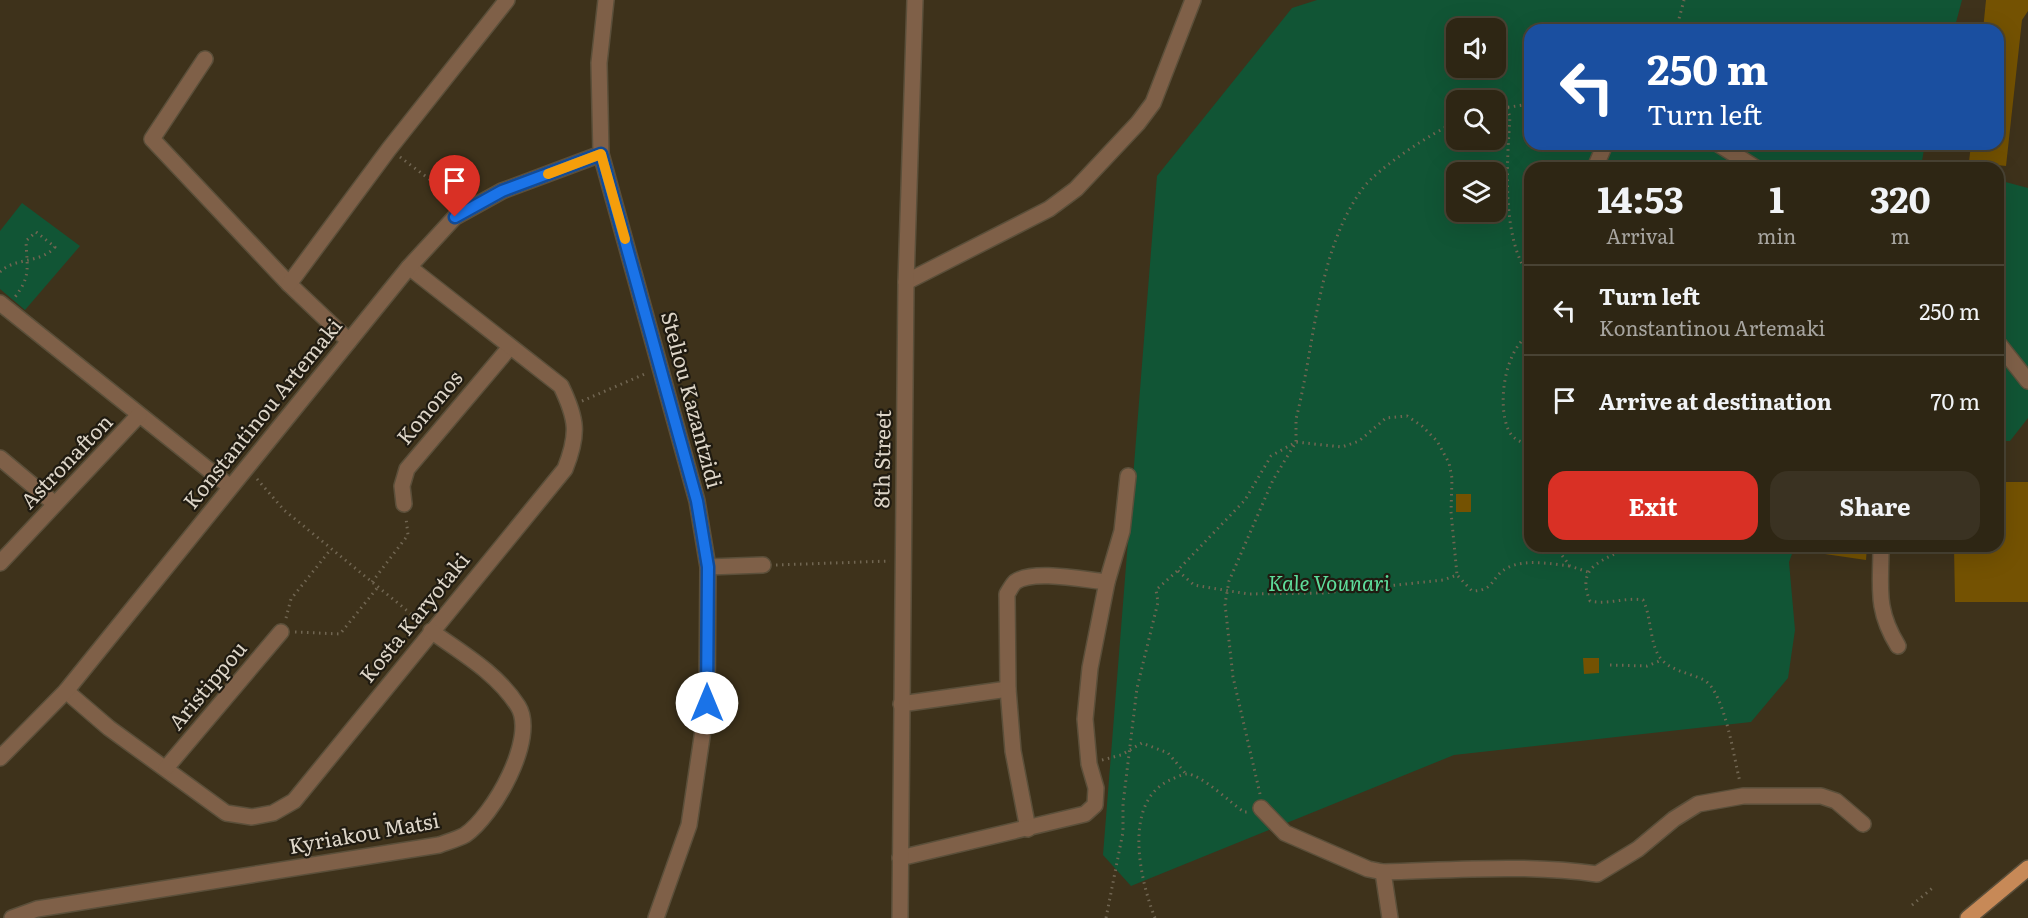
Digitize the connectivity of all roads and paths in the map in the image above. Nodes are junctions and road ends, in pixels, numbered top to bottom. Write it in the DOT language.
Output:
graph roads {
  1 [pos="507,0"];
  2 [pos="606,0"];
  3 [pos="915,0"];
  4 [pos="1193,0"];
  5 [pos="1684,0"];
  6 [pos="1678,24"];
  7 [pos="206,59"];
  8 [pos="1524,105"];
  9 [pos="1507,108"];
  10 [pos="1446,128"];
  11 [pos="389,149"];
  12 [pos="1728,150"];
  13 [pos="601,154"];
  14 [pos="1746,162"];
  15 [pos="470,209"];
  16 [pos="27,261"];
  17 [pos="1524,265"];
  18 [pos="409,267"];
  19 [pos="0,272"];
  20 [pos="906,282"];
  21 [pos="289,284"];
  22 [pos="3,306"];
  23 [pos="1524,338"];
  24 [pos="349,341"];
  25 [pos="510,347"];
  26 [pos="2004,351"];
  27 [pos="660,368"];
  28 [pos="2028,381"];
  29 [pos="570,405"];
  30 [pos="140,416"];
  31 [pos="1296,442"];
  32 [pos="1524,444"];
  33 [pos="0,458"];
  34 [pos="245,467"];
  35 [pos="1128,476"];
  36 [pos="229,486"];
  37 [pos="56,504"];
  38 [pos="404,504"];
  39 [pos="332,549"];
  40 [pos="1560,552"];
  41 [pos="1619,552"];
  42 [pos="1881,552"];
  43 [pos="903,561"];
  44 [pos="0,563"];
  45 [pos="763,565"];
  46 [pos="1570,566"];
  47 [pos="708,567"];
  48 [pos="1178,571"];
  49 [pos="1588,572"];
  50 [pos="1457,574"];
  51 [pos="372,582"];
  52 [pos="1107,582"];
  53 [pos="378,587"];
  54 [pos="1227,591"];
  55 [pos="432,631"];
  56 [pos="281,632"];
  57 [pos="1898,646"];
  58 [pos="1662,660"];
  59 [pos="1610,665"];
  60 [pos="1008,689"];
  61 [pos="66,691"];
  62 [pos="901,704"];
  63 [pos="1130,749"];
  64 [pos="0,758"];
  65 [pos="1089,764"];
  66 [pos="166,768"];
  67 [pos="1186,774"];
  68 [pos="1743,796"];
  69 [pos="1261,808"];
  70 [pos="1863,824"];
  71 [pos="1028,829"];
  72 [pos="900,858"];
  73 [pos="2028,868"];
  74 [pos="1383,872"];
  75 [pos="1935,886"];
  76 [pos="1912,905"];
  77 [pos="12,918"];
  78 [pos="656,918"];
  79 [pos="900,918"];
  80 [pos="1106,918"];
  81 [pos="1155,918"];
  82 [pos="1390,918"];
  83 [pos="1968,918"];
  1 -- 11 [label="street"];
  2 -- 13 [label="street, Steliou Kazantzidi"];
  3 -- 20 [label="street, 8th Street"];
  4 -- 20 [label="street"];
  5 -- 6 [label="path"];
  7 -- 21 [label="street"];
  8 -- 9 [label="path"];
  9 -- 17 [label="path"];
  10 -- 31 [label="path"];
  11 -- 15 [label="path"];
  11 -- 21 [label="street"];
  12 -- 14 [label="street"];
  13 -- 15 [label="street, Konstantinou Artemaki"];
  13 -- 27 [label="street, Steliou Kazantzidi"];
  15 -- 18 [label="street, Konstantinou Artemaki"];
  16 -- 16 [label="path"];
  16 -- 19 [label="path"];
  16 -- 22 [label="path"];
  18 -- 24 [label="street, Konstantinou Artemaki"];
  18 -- 25 [label="street, Kosta Karyotaki"];
  20 -- 43 [label="street, 8th Street"];
  21 -- 24 [label="street"];
  22 -- 30 [label="street"];
  23 -- 32 [label="path"];
  24 -- 34 [label="street, Konstantinou Artemaki"];
  25 -- 29 [label="street, Kosta Karyotaki"];
  25 -- 38 [label="street, Kononos"];
  26 -- 28 [label="street"];
  27 -- 29 [label="path"];
  27 -- 47 [label="street, Steliou Kazantzidi"];
  29 -- 55 [label="street, Kosta Karyotaki"];
  30 -- 36 [label="street"];
  30 -- 37 [label="street, Astronafton"];
  31 -- 48 [label="path"];
  31 -- 50 [label="path"];
  31 -- 54 [label="path"];
  33 -- 37 [label="street"];
  34 -- 36 [label="street, Konstantinou Artemaki"];
  34 -- 39 [label="path"];
  35 -- 52 [label="street"];
  36 -- 61 [label="street, Konstantinou Artemaki"];
  37 -- 44 [label="street, Astronafton"];
  38 -- 51 [label="path"];
  39 -- 51 [label="path"];
  39 -- 56 [label="path"];
  40 -- 46 [label="path"];
  41 -- 49 [label="path"];
  42 -- 57 [label="street"];
  43 -- 45 [label="path"];
  43 -- 62 [label="street, 8th Street"];
  45 -- 47 [label="street"];
  46 -- 49 [label="path"];
  46 -- 50 [label="path"];
  47 -- 78 [label="street, Steliou Kazantzidi"];
  48 -- 54 [label="path"];
  48 -- 63 [label="path"];
  49 -- 58 [label="path"];
  50 -- 54 [label="path"];
  51 -- 53 [label="path"];
  52 -- 60 [label="street"];
  52 -- 65 [label="street"];
  53 -- 55 [label="path"];
  53 -- 56 [label="path"];
  54 -- 69 [label="path"];
  55 -- 66 [label="street, Kosta Karyotaki"];
  55 -- 77 [label="street, Kyriakou Matsi"];
  56 -- 66 [label="street, Aristippou"];
  58 -- 59 [label="path"];
  58 -- 68 [label="path"];
  60 -- 62 [label="street"];
  60 -- 71 [label="street"];
  61 -- 64 [label="street, Konstantinou Artemaki"];
  61 -- 66 [label="street, Kosta Karyotaki"];
  62 -- 72 [label="street, 8th Street"];
  63 -- 65 [label="path"];
  63 -- 67 [label="path"];
  63 -- 80 [label="path"];
  65 -- 71 [label="street"];
  67 -- 69 [label="path"];
  67 -- 81 [label="path"];
  68 -- 70 [label="street"];
  68 -- 74 [label="street"];
  69 -- 74 [label="street"];
  71 -- 72 [label="street"];
  72 -- 79 [label="street, 8th Street"];
  73 -- 83 [label="main road"];
  74 -- 82 [label="street"];
  75 -- 76 [label="path"];
}
